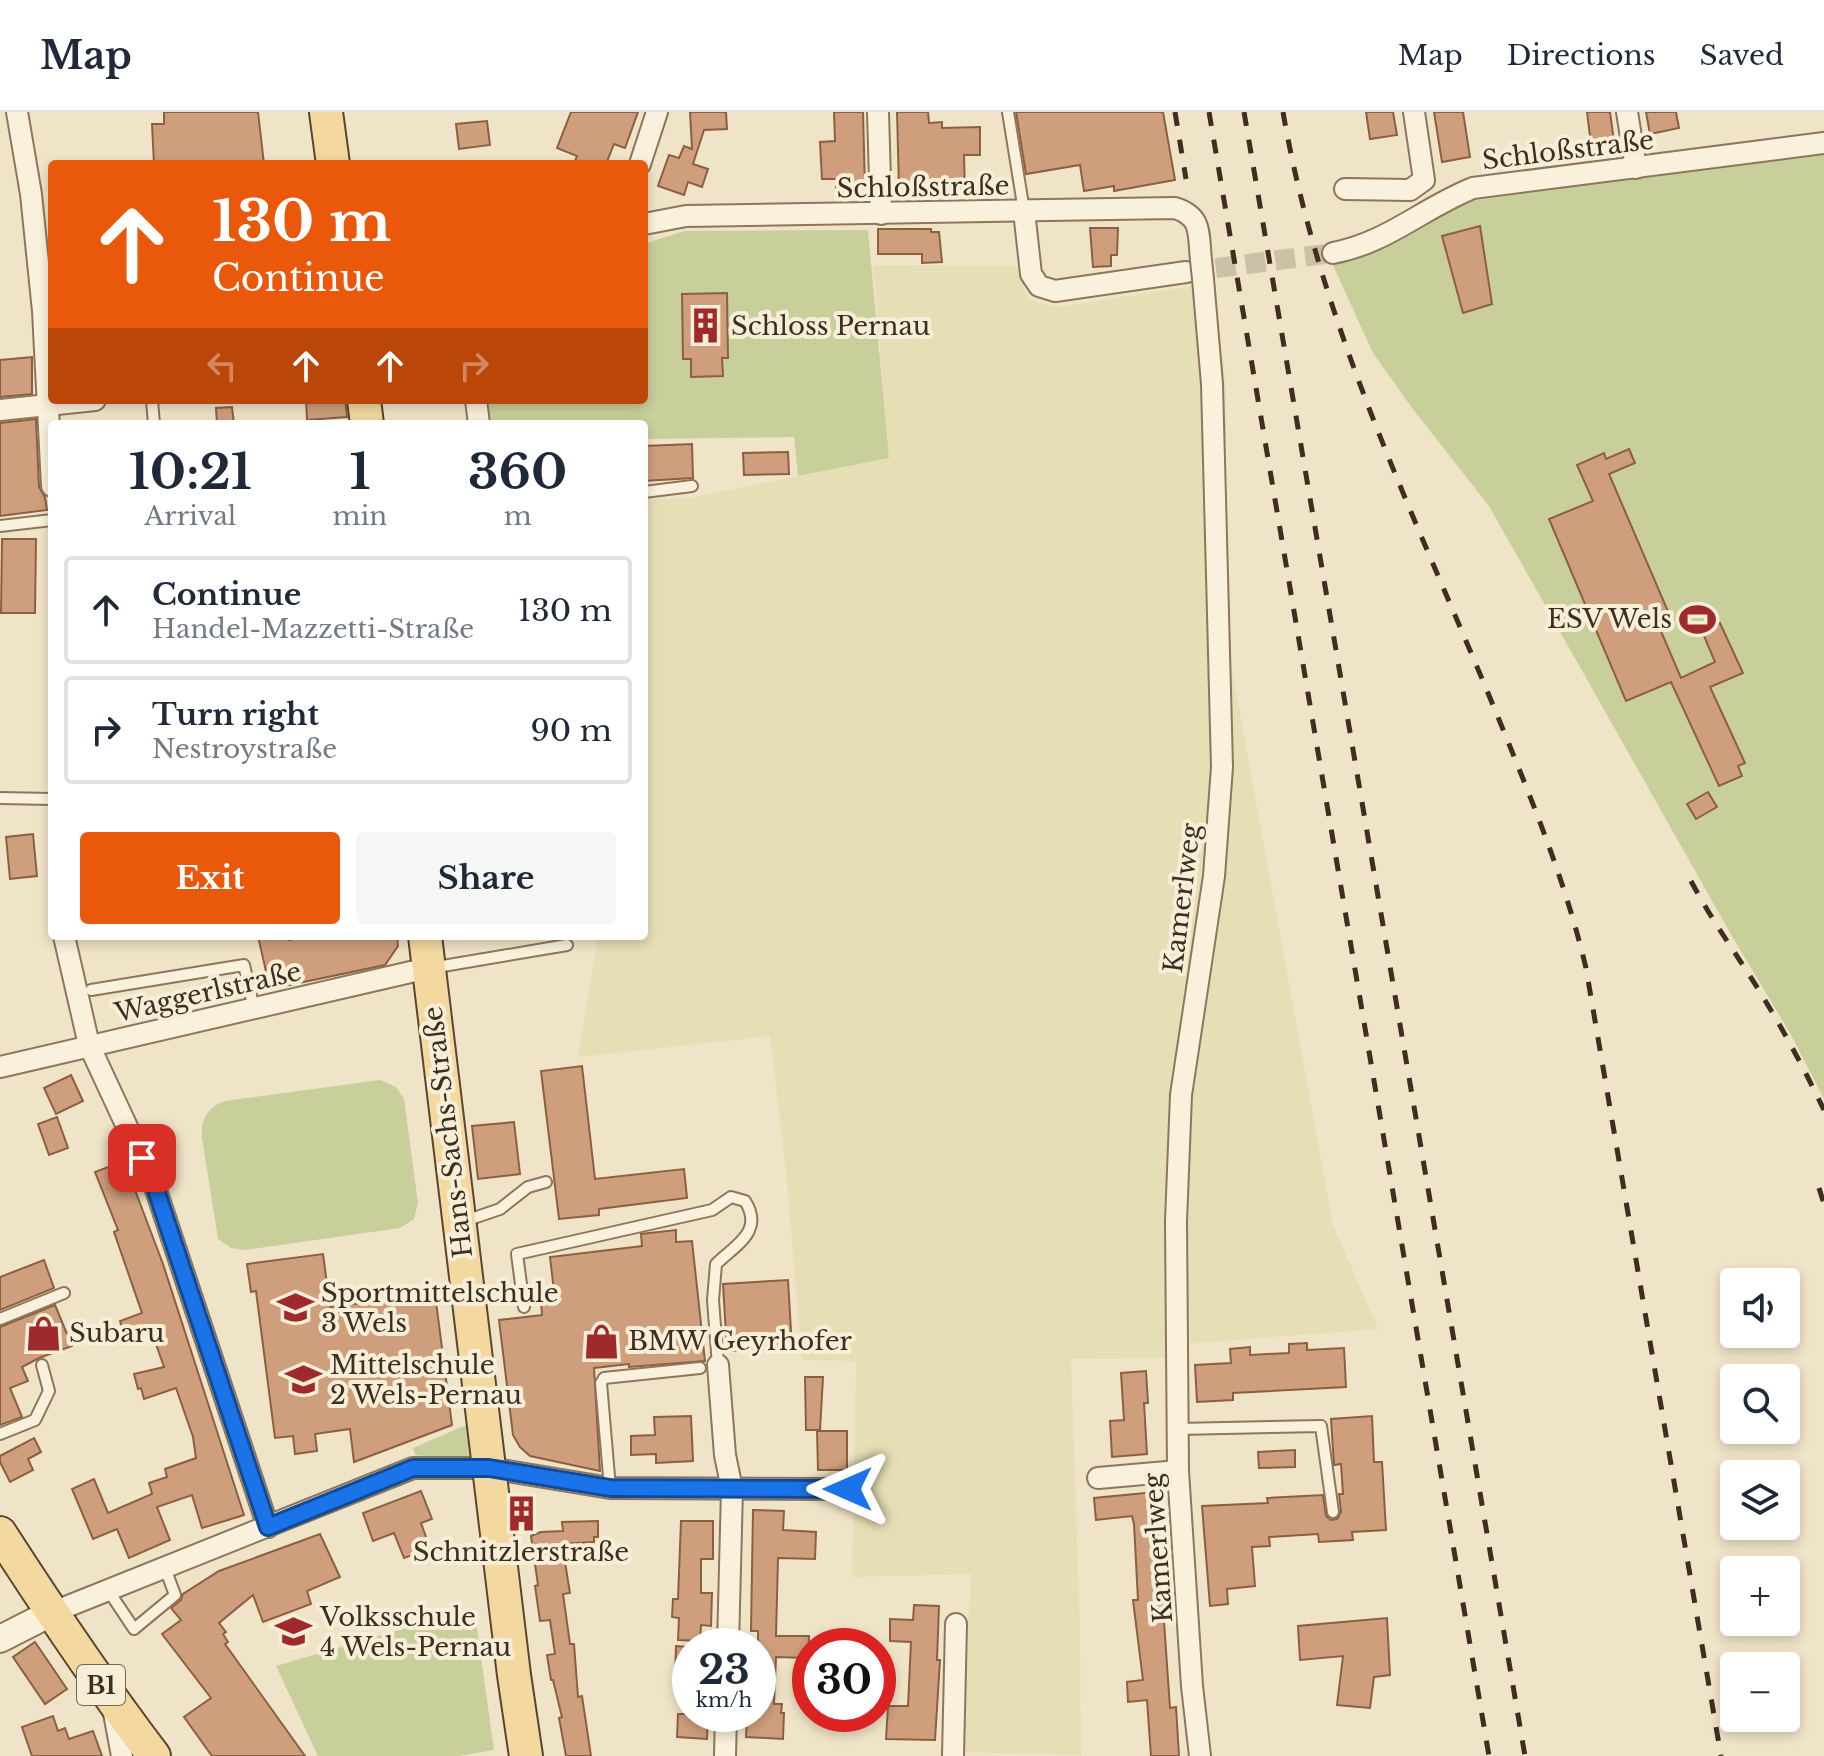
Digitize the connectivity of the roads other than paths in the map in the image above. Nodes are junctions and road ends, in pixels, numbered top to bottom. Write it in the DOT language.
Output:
graph roads {
  1 [pos="17,112"];
  2 [pos="326,112"];
  3 [pos="657,112"];
  4 [pos="878,112"];
  5 [pos="1008,112"];
  6 [pos="1414,112"];
  7 [pos="1627,112"];
  8 [pos="1824,143"];
  9 [pos="332,160"];
  10 [pos="641,160"];
  11 [pos="1636,168"];
  12 [pos="1345,189"];
  13 [pos="1024,211"];
  14 [pos="881,214"];
  15 [pos="648,223"];
  16 [pos="1333,253"];
  17 [pos="1197,270"];
  18 [pos="47,404"];
  19 [pos="0,410"];
  20 [pos="48,420"];
  21 [pos="692,486"];
  22 [pos="648,492"];
  23 [pos="48,520"];
  24 [pos="0,526"];
  25 [pos="0,798"];
  26 [pos="48,799"];
  27 [pos="65,940"];
  28 [pos="425,940"];
  29 [pos="567,945"];
  30 [pos="428,968"];
  31 [pos="91,990"];
  32 [pos="254,1009"];
  33 [pos="89,1045"];
  34 [pos="0,1067"];
  35 [pos="546,1182"];
  36 [pos="459,1222"];
  37 [pos="64,1293"];
  38 [pos="524,1307"];
  39 [pos="0,1319"];
  40 [pos="42,1365"];
  41 [pos="709,1366"];
  42 [pos="1177,1429"];
  43 [pos="0,1434"];
  44 [pos="489,1468"];
  45 [pos="1178,1471"];
  46 [pos="1098,1478"];
  47 [pos="610,1488"];
  48 [pos="732,1489"];
  49 [pos="848,1489"];
  50 [pos="1333,1512"];
  51 [pos="268,1527"];
  52 [pos="0,1533"];
  53 [pos="165,1568"];
  54 [pos="108,1590"];
  55 [pos="51,1613"];
  56 [pos="956,1624"];
  57 [pos="728,1628"];
  58 [pos="0,1639"];
  59 [pos="111,1700"];
  60 [pos="726,1732"];
  61 [pos="122,1756"];
  62 [pos="154,1756"];
  63 [pos="526,1756"];
  64 [pos="725,1756"];
  65 [pos="953,1756"];
  66 [pos="1200,1756"];
  1 -- 18 [label="street"];
  2 -- 9 [label="main road"];
  3 -- 10 [label="street"];
  4 -- 14 [label="street"];
  5 -- 13 [label="lane"];
  6 -- 12 [label="street"];
  7 -- 11 [label="street"];
  8 -- 11 [label="street, Schloßstraße"];
  11 -- 16 [label="street, Schloßstraße"];
  13 -- 14 [label="street, Schloßstraße"];
  13 -- 17 [label="street, Kamerlweg"];
  13 -- 17 [label="street, Schloßstraße"];
  14 -- 15 [label="street, Schloßstraße"];
  17 -- 42 [label="street, Kamerlweg"];
  18 -- 19 [label="street"];
  18 -- 20 [label="street"];
  21 -- 22 [label="lane"];
  23 -- 24 [label="lane"];
  25 -- 26 [label="lane"];
  27 -- 33 [label="street"];
  28 -- 30 [label="main road, Hans-Sachs-Straße"];
  29 -- 30 [label="lane"];
  30 -- 32 [label="street, Waggerlstraße"];
  30 -- 36 [label="main road, Hans-Sachs-Straße"];
  31 -- 32 [label="lane"];
  32 -- 33 [label="street, Waggerlstraße"];
  33 -- 34 [label="street, Waggerlstraße"];
  33 -- 51 [label="street"];
  35 -- 36 [label="lane"];
  36 -- 44 [label="main road, Hans-Sachs-Straße"];
  37 -- 39 [label="lane"];
  38 -- 41 [label="lane"];
  40 -- 43 [label="lane"];
  41 -- 47 [label="lane"];
  41 -- 48 [label="street"];
  42 -- 45 [label="street, Kamerlweg"];
  42 -- 50 [label="lane"];
  44 -- 47 [label="street"];
  44 -- 51 [label="street"];
  44 -- 63 [label="main road, Hans-Sachs-Straße"];
  45 -- 46 [label="street"];
  45 -- 66 [label="street, Kamerlweg"];
  47 -- 48 [label="street"];
  48 -- 49 [label="street"];
  48 -- 57 [label="street"];
  51 -- 53 [label="street"];
  52 -- 55 [label="main road, B1"];
  53 -- 54 [label="street"];
  53 -- 54 [label="lane"];
  54 -- 55 [label="street"];
  55 -- 58 [label="street"];
  55 -- 59 [label="main road, B1"];
  56 -- 65 [label="street"];
  59 -- 61 [label="street"];
  59 -- 62 [label="main road, B1"];
  60 -- 64 [label="street"];
}
